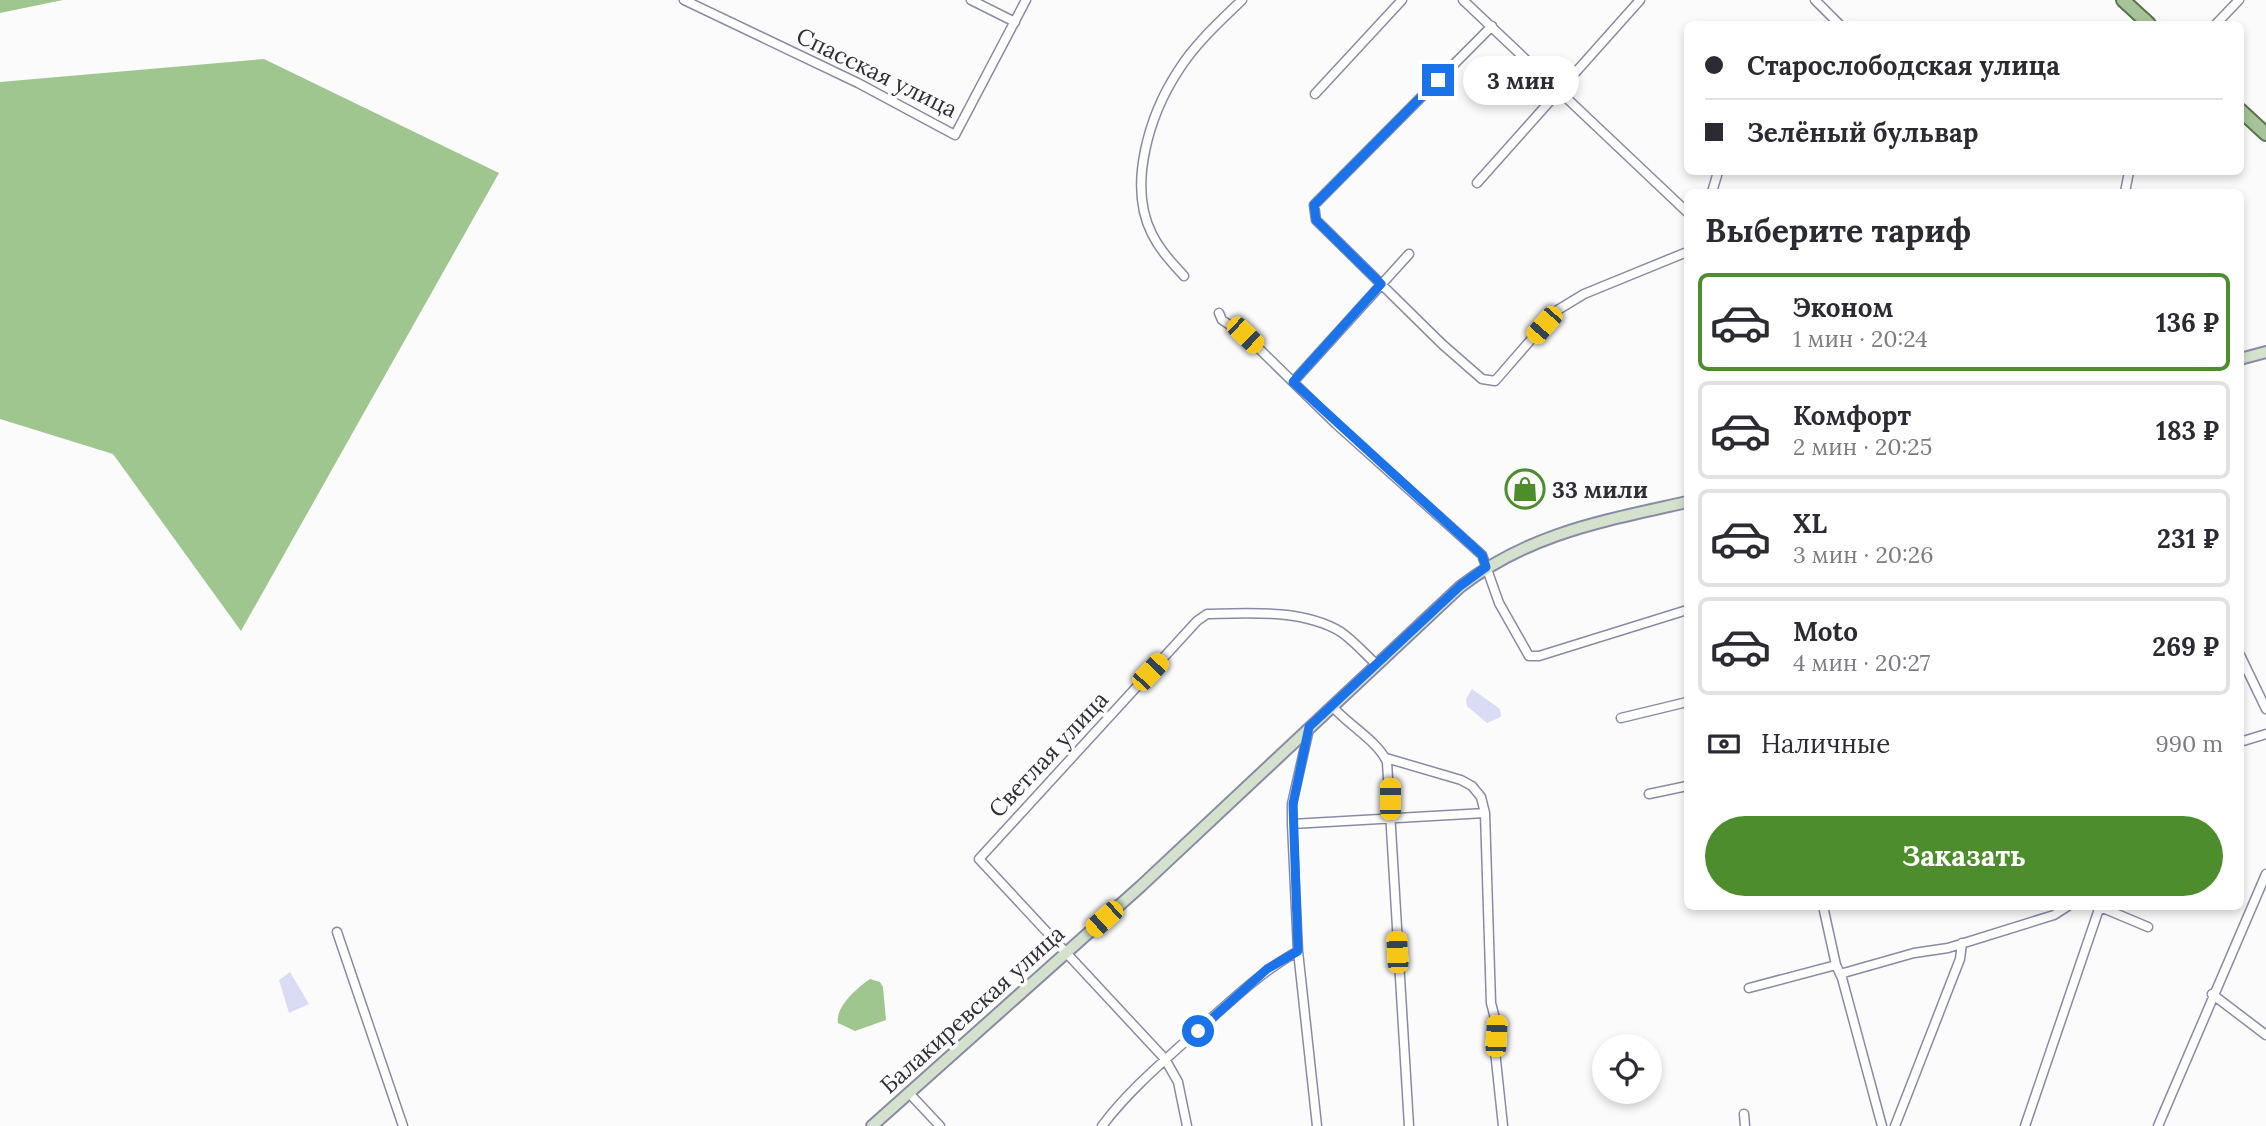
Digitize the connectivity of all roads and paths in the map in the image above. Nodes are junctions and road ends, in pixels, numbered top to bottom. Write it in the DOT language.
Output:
graph roads {
  1 [pos="684,0"];
  2 [pos="971,0"];
  3 [pos="1026,0"];
  4 [pos="1242,0"];
  5 [pos="1402,0"];
  6 [pos="1463,0"];
  7 [pos="1640,0"];
  8 [pos="1815,0"];
  9 [pos="2123,0"];
  10 [pos="2239,0"];
  11 [pos="1836,21"];
  12 [pos="2146,21"];
  13 [pos="2219,21"];
  14 [pos="1015,22"];
  15 [pos="1492,26"];
  16 [pos="1559,88"];
  17 [pos="1315,94"];
  18 [pos="2244,114"];
  19 [pos="2266,134"];
  20 [pos="1477,183"];
  21 [pos="1684,209"];
  22 [pos="1684,253"];
  23 [pos="1409,254"];
  24 [pos="1184,276"];
  25 [pos="1381,284"];
  26 [pos="1219,313"];
  27 [pos="2266,352"];
  28 [pos="2244,358"];
  29 [pos="1293,382"];
  30 [pos="1684,503"];
  31 [pos="1486,567"];
  32 [pos="1684,611"];
  33 [pos="2244,663"];
  34 [pos="1377,665"];
  35 [pos="1684,703"];
  36 [pos="1332,706"];
  37 [pos="2266,709"];
  38 [pos="1621,718"];
  39 [pos="1309,727"];
  40 [pos="2266,734"];
  41 [pos="2244,741"];
  42 [pos="1385,758"];
  43 [pos="1684,787"];
  44 [pos="1648,794"];
  45 [pos="1485,813"];
  46 [pos="1390,818"];
  47 [pos="1292,824"];
  48 [pos="2266,874"];
  49 [pos="1824,910"];
  50 [pos="2062,910"];
  51 [pos="2098,910"];
  52 [pos="2106,910"];
  53 [pos="2148,927"];
  54 [pos="337,932"];
  55 [pos="1962,943"];
  56 [pos="1298,951"];
  57 [pos="1066,953"];
  58 [pos="1838,969"];
  59 [pos="1749,988"];
  60 [pos="2212,994"];
  61 [pos="2266,1035"];
  62 [pos="1165,1059"];
  63 [pos="909,1093"];
  64 [pos="1744,1114"];
  65 [pos="403,1126"];
  66 [pos="872,1126"];
  67 [pos="940,1126"];
  68 [pos="1102,1126"];
  69 [pos="1187,1126"];
  70 [pos="1317,1126"];
  71 [pos="1409,1126"];
  72 [pos="1503,1126"];
  73 [pos="1745,1126"];
  74 [pos="1882,1126"];
  75 [pos="1895,1126"];
  76 [pos="2025,1126"];
  77 [pos="2158,1126"];
  1 -- 14 [label="street, Спасская улица"];
  2 -- 14 [label="street"];
  3 -- 14 [label="street, Спасская улица"];
  4 -- 24 [label="street"];
  5 -- 17 [label="street"];
  6 -- 15 [label="street"];
  7 -- 16 [label="street"];
  8 -- 11 [label="street"];
  9 -- 12 [label="main road"];
  10 -- 13 [label="street"];
  15 -- 16 [label="street"];
  15 -- 25 [label="street"];
  16 -- 20 [label="street"];
  16 -- 21 [label="street"];
  18 -- 19 [label="main road"];
  22 -- 25 [label="street"];
  23 -- 25 [label="street"];
  25 -- 29 [label="street"];
  26 -- 29 [label="street"];
  27 -- 28 [label="street"];
  29 -- 31 [label="street"];
  30 -- 31 [label="street, Балакиревская улица"];
  31 -- 32 [label="street"];
  31 -- 34 [label="street, Балакиревская улица"];
  33 -- 37 [label="street"];
  34 -- 36 [label="street, Балакиревская улица"];
  34 -- 57 [label="street, Светлая улица"];
  35 -- 38 [label="street"];
  36 -- 39 [label="street, Балакиревская улица"];
  36 -- 42 [label="street"];
  39 -- 47 [label="street"];
  39 -- 57 [label="street, Балакиревская улица"];
  40 -- 41 [label="street"];
  42 -- 45 [label="street"];
  42 -- 46 [label="street"];
  43 -- 44 [label="street"];
  45 -- 46 [label="street"];
  45 -- 72 [label="street"];
  46 -- 47 [label="street"];
  46 -- 71 [label="street"];
  47 -- 56 [label="street"];
  48 -- 60 [label="street"];
  49 -- 58 [label="street"];
  50 -- 55 [label="street"];
  51 -- 76 [label="street"];
  52 -- 53 [label="street"];
  54 -- 65 [label="street"];
  55 -- 58 [label="street"];
  55 -- 75 [label="street"];
  56 -- 62 [label="street"];
  56 -- 70 [label="street"];
  57 -- 62 [label="street, Светлая улица"];
  57 -- 63 [label="street, Балакиревская улица"];
  58 -- 59 [label="street"];
  58 -- 74 [label="street"];
  60 -- 61 [label="street"];
  60 -- 77 [label="street"];
  62 -- 68 [label="street"];
  62 -- 69 [label="street, Светлая улица"];
  63 -- 66 [label="street, Балакиревская улица"];
  63 -- 67 [label="street"];
  64 -- 73 [label="street"];
}
